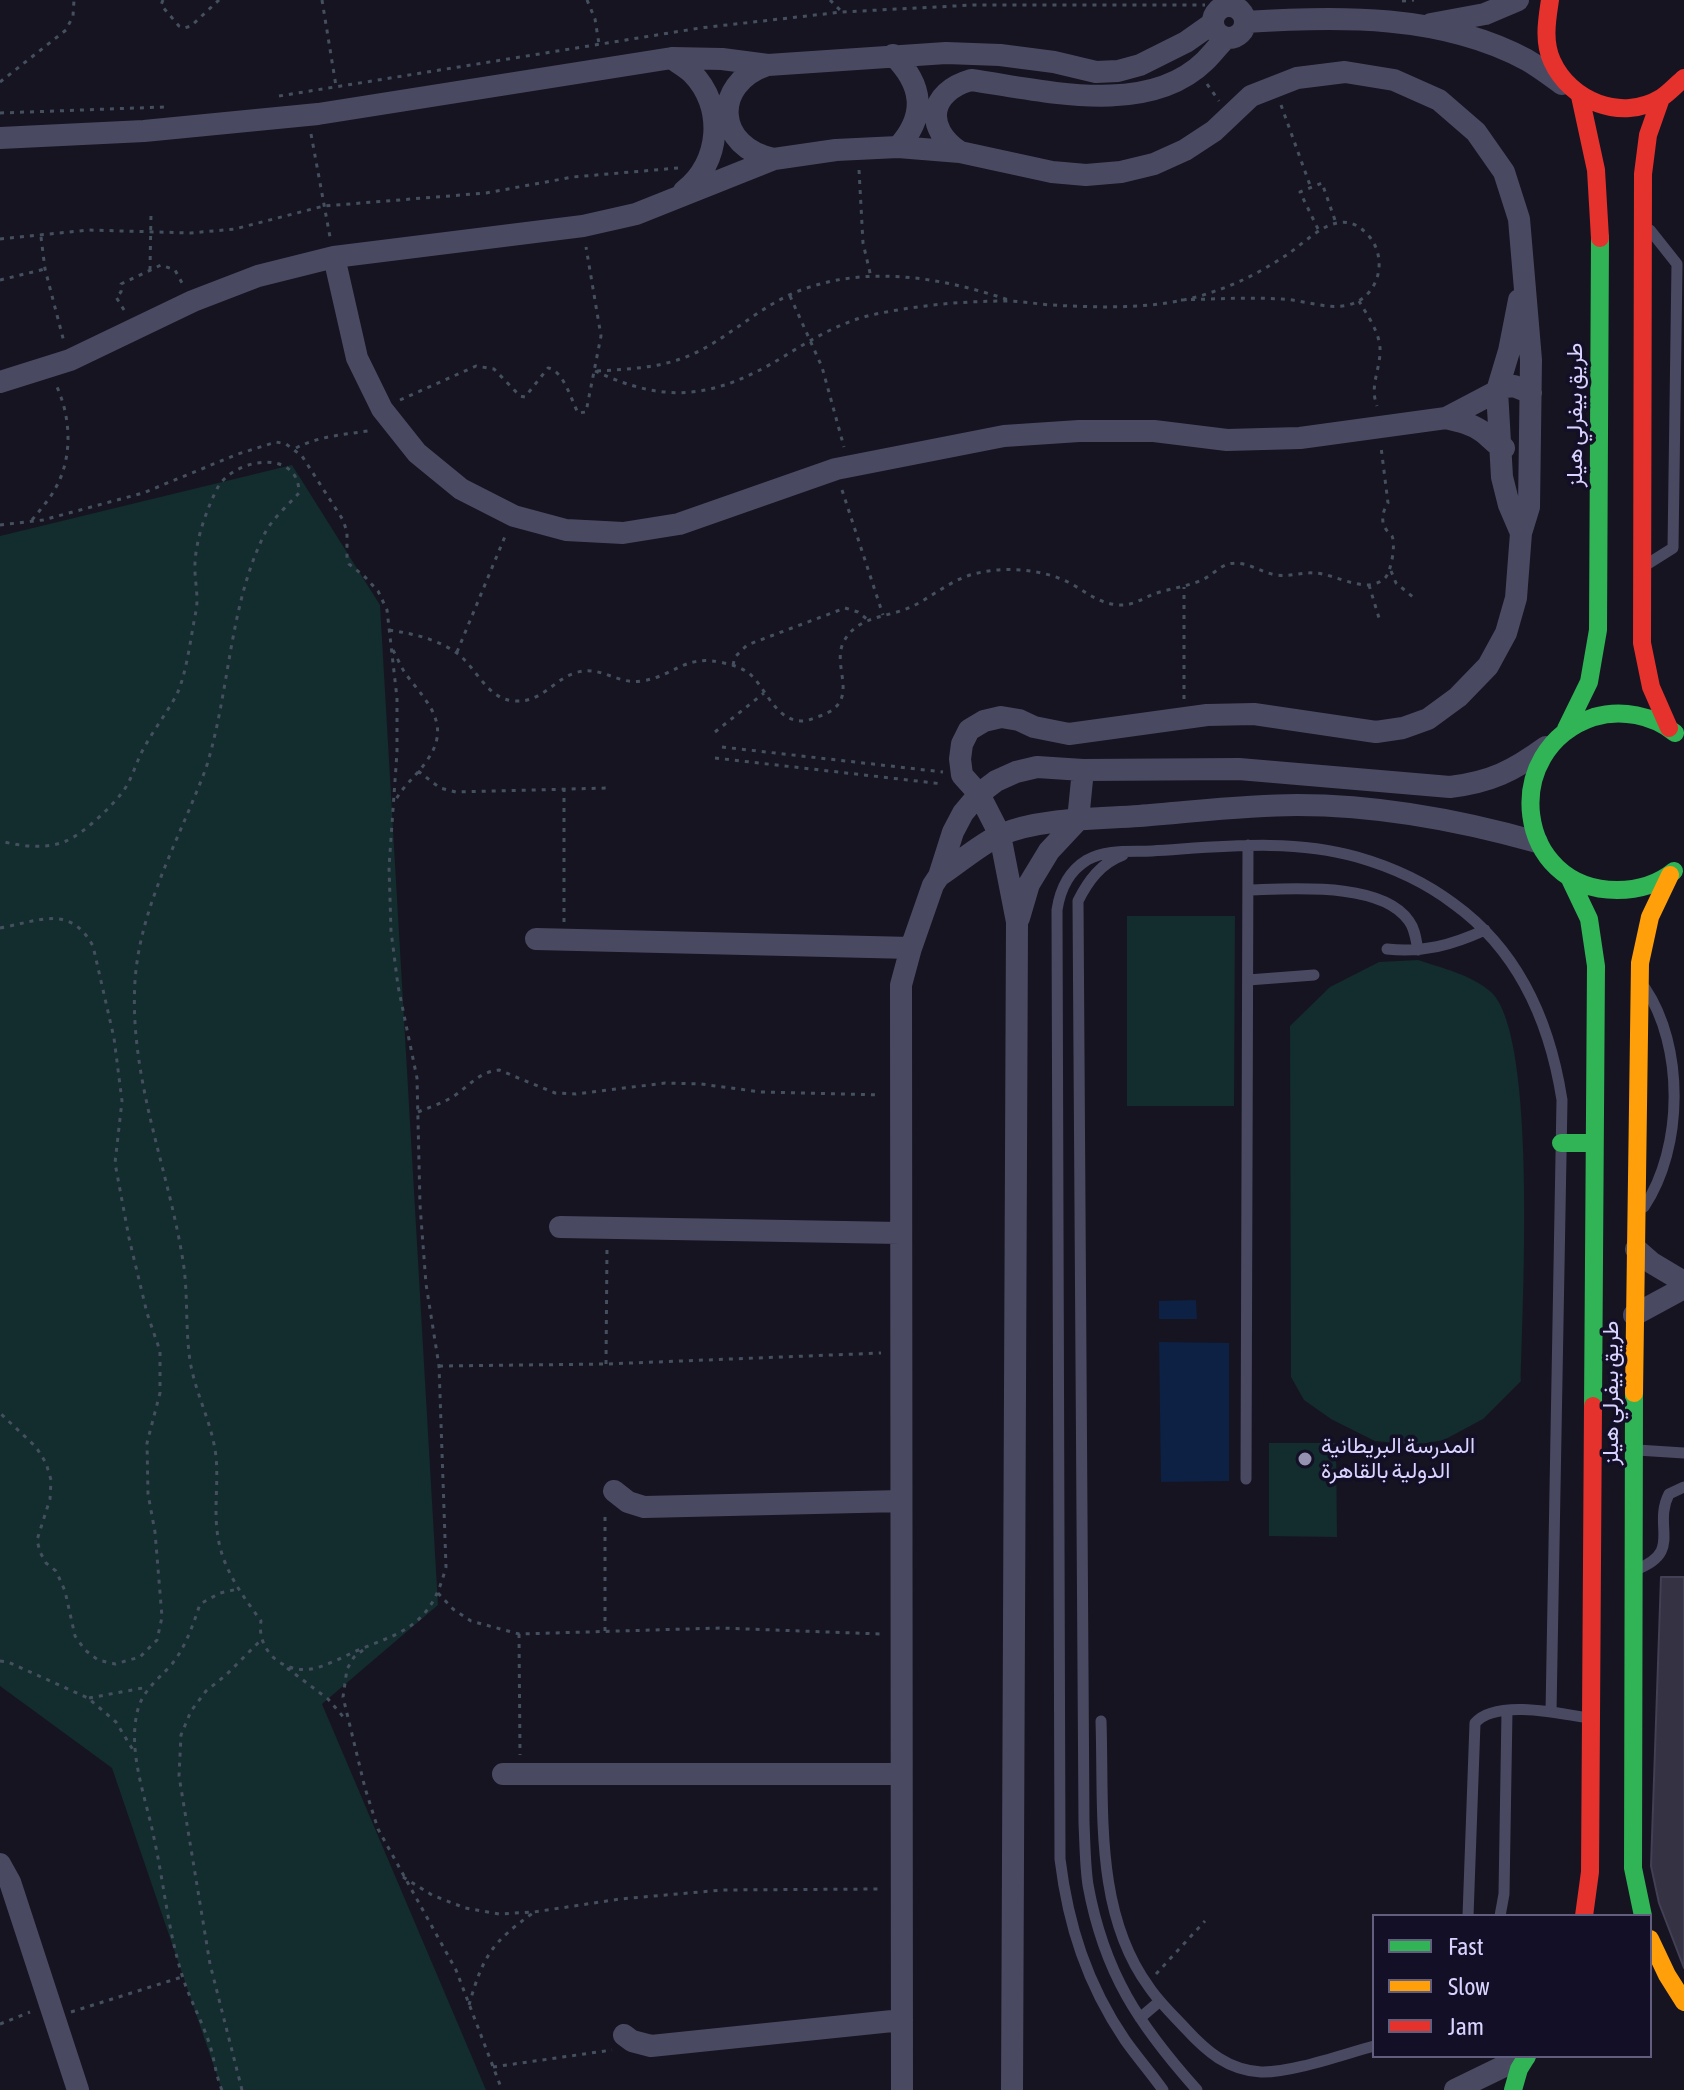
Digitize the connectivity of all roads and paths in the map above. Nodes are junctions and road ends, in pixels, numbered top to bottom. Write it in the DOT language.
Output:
graph roads {
  1 [pos="74,0"];
  2 [pos="163,0"];
  3 [pos="219,0"];
  4 [pos="322,0"];
  5 [pos="587,0"];
  6 [pos="830,0"];
  7 [pos="1518,0"];
  8 [pos="1550,0"];
  9 [pos="842,12"];
  10 [pos="1214,18"];
  11 [pos="1426,25"];
  12 [pos="599,44"];
  13 [pos="893,55"];
  14 [pos="672,58"];
  15 [pos="768,65"];
  16 [pos="1195,68"];
  17 [pos="1684,78"];
  18 [pos="0,82"];
  19 [pos="336,86"];
  20 [pos="1274,87"];
  21 [pos="1575,93"];
  22 [pos="1661,98"];
  23 [pos="927,109"];
  24 [pos="307,115"];
  25 [pos="1230,115"];
  26 [pos="721,116"];
  27 [pos="0,138"];
  28 [pos="898,147"];
  29 [pos="858,149"];
  30 [pos="960,152"];
  31 [pos="774,159"];
  32 [pos="706,166"];
  33 [pos="1311,188"];
  34 [pos="674,198"];
  35 [pos="324,206"];
  36 [pos="151,213"];
  37 [pos="1336,223"];
  38 [pos="1644,223"];
  39 [pos="583,226"];
  40 [pos="1318,229"];
  41 [pos="151,231"];
  42 [pos="41,237"];
  43 [pos="0,239"];
  44 [pos="334,257"];
  45 [pos="1522,268"];
  46 [pos="45,269"];
  47 [pos="150,270"];
  48 [pos="871,277"];
  49 [pos="0,280"];
  50 [pos="790,296"];
  51 [pos="1179,300"];
  52 [pos="193,301"];
  53 [pos="1012,301"];
  54 [pos="1359,301"];
  55 [pos="136,330"];
  56 [pos="810,339"];
  57 [pos="60,364"];
  58 [pos="595,371"];
  59 [pos="0,382"];
  60 [pos="1497,391"];
  61 [pos="1531,393"];
  62 [pos="382,409"];
  63 [pos="1446,418"];
  64 [pos="397,427"];
  65 [pos="1384,427"];
  66 [pos="1530,444"];
  67 [pos="1498,447"];
  68 [pos="295,448"];
  69 [pos="842,467"];
  70 [pos="514,516"];
  71 [pos="31,521"];
  72 [pos="0,525"];
  73 [pos="1521,533"];
  74 [pos="1643,568"];
  75 [pos="1391,571"];
  76 [pos="1369,585"];
  77 [pos="1184,587"];
  78 [pos="1413,597"];
  79 [pos="883,615"];
  80 [pos="1379,618"];
  81 [pos="868,620"];
  82 [pos="389,630"];
  83 [pos="391,647"];
  84 [pos="457,652"];
  85 [pos="733,665"];
  86 [pos="764,693"];
  87 [pos="1184,718"];
  88 [pos="1669,728"];
  89 [pos="1566,729"];
  90 [pos="715,732"];
  91 [pos="1684,742"];
  92 [pos="722,747"];
  93 [pos="1546,747"];
  94 [pos="715,758"];
  95 [pos="1239,769"];
  96 [pos="1083,770"];
  97 [pos="418,771"];
  98 [pos="971,785"];
  99 [pos="609,788"];
  100 [pos="564,789"];
  101 [pos="392,807"];
  102 [pos="1237,807"];
  103 [pos="1078,820"];
  104 [pos="1000,835"];
  105 [pos="0,841"];
  106 [pos="1537,842"];
  107 [pos="1248,845"];
  108 [pos="1131,852"];
  109 [pos="1684,861"];
  110 [pos="1077,868"];
  111 [pos="1670,875"];
  112 [pos="939,876"];
  113 [pos="1092,877"];
  114 [pos="1569,877"];
  115 [pos="1248,890"];
  116 [pos="1059,896"];
  117 [pos="1078,901"];
  118 [pos="1017,922"];
  119 [pos="0,928"];
  120 [pos="1485,930"];
  121 [pos="536,939"];
  122 [pos="564,940"];
  123 [pos="911,948"];
  124 [pos="1387,949"];
  125 [pos="1418,950"];
  126 [pos="1314,975"];
  127 [pos="1248,980"];
  128 [pos="1639,983"];
  129 [pos="900,1096"];
  130 [pos="417,1112"];
  131 [pos="1683,1119"];
  132 [pos="1561,1143"];
  133 [pos="1594,1143"];
  134 [pos="1636,1217"];
  135 [pos="560,1227"];
  136 [pos="607,1227"];
  137 [pos="900,1233"];
  138 [pos="1636,1249"];
  139 [pos="1684,1282"];
  140 [pos="1684,1288"];
  141 [pos="1634,1315"];
  142 [pos="900,1353"];
  143 [pos="606,1364"];
  144 [pos="439,1366"];
  145 [pos="0,1413"];
  146 [pos="1635,1450"];
  147 [pos="1684,1453"];
  148 [pos="1246,1479"];
  149 [pos="1684,1487"];
  150 [pos="618,1494"];
  151 [pos="901,1501"];
  152 [pos="1634,1571"];
  153 [pos="238,1589"];
  154 [pos="438,1593"];
  155 [pos="605,1631"];
  156 [pos="519,1634"];
  157 [pos="901,1634"];
  158 [pos="261,1640"];
  159 [pos="370,1645"];
  160 [pos="0,1661"];
  161 [pos="283,1665"];
  162 [pos="148,1687"];
  163 [pos="88,1698"];
  164 [pos="1507,1711"];
  165 [pos="1551,1712"];
  166 [pos="1590,1719"];
  167 [pos="346,1720"];
  168 [pos="1101,1721"];
  169 [pos="135,1754"];
  170 [pos="512,1774"];
  171 [pos="901,1774"];
  172 [pos="0,1864"];
  173 [pos="403,1877"];
  174 [pos="902,1888"];
  175 [pos="534,1912"];
  176 [pos="1468,1914"];
  177 [pos="1500,1914"];
  178 [pos="1584,1914"];
  179 [pos="1643,1914"];
  180 [pos="1205,1921"];
  181 [pos="1652,1943"];
  182 [pos="182,1977"];
  183 [pos="1147,1985"];
  184 [pos="1659,1997"];
  185 [pos="1160,2001"];
  186 [pos="1684,2004"];
  187 [pos="469,2005"];
  188 [pos="52,2011"];
  189 [pos="1140,2018"];
  190 [pos="902,2020"];
  191 [pos="0,2024"];
  192 [pos="626,2036"];
  193 [pos="1372,2046"];
  194 [pos="1522,2058"];
  195 [pos="1525,2058"];
  196 [pos="493,2067"];
  197 [pos="78,2090"];
  198 [pos="222,2090"];
  199 [pos="242,2090"];
  200 [pos="502,2090"];
  201 [pos="902,2090"];
  202 [pos="1012,2090"];
  203 [pos="1163,2090"];
  204 [pos="1197,2090"];
  205 [pos="1455,2090"];
  206 [pos="1513,2090"];
  1 -- 18 [label="path"];
  2 -- 3 [label="path"];
  4 -- 19 [label="path"];
  5 -- 12 [label="path"];
  6 -- 9 [label="path"];
  7 -- 11 [label="street"];
  8 -- 21 [label="street, طريق بيفرلي هيلز"];
  10 -- 11 [label="street"];
  10 -- 13 [label="street"];
  10 -- 16 [label="street"];
  11 -- 21 [label="street"];
  13 -- 15 [label="street"];
  13 -- 23 [label="street"];
  14 -- 15 [label="street"];
  14 -- 24 [label="street"];
  14 -- 26 [label="street"];
  15 -- 26 [label="street"];
  16 -- 23 [label="street"];
  16 -- 25 [label="path"];
  17 -- 22 [label="street"];
  20 -- 25 [label="street"];
  20 -- 33 [label="path"];
  20 -- 45 [label="street"];
  21 -- 22 [label="street"];
  21 -- 89 [label="street, طريق بيفرلي هيلز"];
  22 -- 38 [label="street"];
  23 -- 28 [label="street"];
  23 -- 30 [label="street"];
  24 -- 27 [label="street"];
  24 -- 35 [label="path"];
  25 -- 30 [label="street"];
  26 -- 31 [label="street"];
  26 -- 32 [label="street"];
  28 -- 29 [label="street"];
  28 -- 30 [label="street"];
  29 -- 31 [label="street"];
  29 -- 48 [label="path"];
  31 -- 34 [label="street"];
  32 -- 34 [label="street"];
  32 -- 35 [label="path"];
  33 -- 37 [label="path"];
  33 -- 40 [label="path"];
  34 -- 39 [label="street"];
  35 -- 41 [label="path"];
  35 -- 44 [label="path"];
  36 -- 41 [label="path"];
  37 -- 40 [label="path"];
  37 -- 54 [label="path"];
  38 -- 74 [label="street"];
  38 -- 74 [label="lane"];
  39 -- 44 [label="street"];
  39 -- 58 [label="path"];
  40 -- 51 [label="path"];
  41 -- 42 [label="path"];
  41 -- 47 [label="path"];
  42 -- 43 [label="path"];
  42 -- 46 [label="path"];
  44 -- 52 [label="street"];
  44 -- 62 [label="street"];
  45 -- 60 [label="street"];
  45 -- 61 [label="street"];
  46 -- 49 [label="path"];
  46 -- 57 [label="path"];
  47 -- 52 [label="path"];
  47 -- 55 [label="path"];
  48 -- 50 [label="path"];
  48 -- 53 [label="path"];
  50 -- 56 [label="path"];
  50 -- 58 [label="path"];
  51 -- 53 [label="path"];
  51 -- 54 [label="path"];
  52 -- 55 [label="street"];
  53 -- 56 [label="path"];
  54 -- 65 [label="path"];
  55 -- 57 [label="street"];
  56 -- 58 [label="path"];
  56 -- 69 [label="path"];
  57 -- 59 [label="street"];
  57 -- 71 [label="path"];
  58 -- 62 [label="path"];
  60 -- 61 [label="street"];
  60 -- 63 [label="street"];
  60 -- 67 [label="street"];
  61 -- 66 [label="street"];
  62 -- 64 [label="street"];
  63 -- 65 [label="street"];
  63 -- 67 [label="street"];
  64 -- 68 [label="path"];
  64 -- 70 [label="street"];
  65 -- 69 [label="street"];
  65 -- 75 [label="path"];
  66 -- 67 [label="street"];
  66 -- 73 [label="street"];
  67 -- 73 [label="street"];
  68 -- 71 [label="path"];
  68 -- 82 [label="path"];
  69 -- 70 [label="street"];
  69 -- 79 [label="path"];
  70 -- 84 [label="path"];
  71 -- 72 [label="path"];
  73 -- 87 [label="street"];
  74 -- 88 [label="street"];
  75 -- 76 [label="path"];
  75 -- 78 [label="path"];
  76 -- 77 [label="path"];
  76 -- 80 [label="path"];
  77 -- 79 [label="path"];
  77 -- 87 [label="path"];
  79 -- 81 [label="path"];
  81 -- 85 [label="path"];
  81 -- 86 [label="path"];
  82 -- 83 [label="path"];
  82 -- 84 [label="path"];
  83 -- 97 [label="path"];
  83 -- 101 [label="path"];
  84 -- 85 [label="path"];
  85 -- 86 [label="path"];
  86 -- 90 [label="path"];
  87 -- 98 [label="street"];
  88 -- 89 [label="street"];
  88 -- 91 [label="street"];
  89 -- 93 [label="street"];
  92 -- 98 [label="path"];
  93 -- 95 [label="street"];
  93 -- 106 [label="street"];
  94 -- 98 [label="path"];
  95 -- 96 [label="street"];
  95 -- 102 [label="street"];
  96 -- 98 [label="street"];
  96 -- 103 [label="street"];
  97 -- 100 [label="path"];
  97 -- 101 [label="path"];
  98 -- 104 [label="street"];
  98 -- 112 [label="street"];
  99 -- 100 [label="path"];
  100 -- 122 [label="path"];
  101 -- 130 [label="path"];
  102 -- 103 [label="street"];
  102 -- 106 [label="street"];
  103 -- 104 [label="street"];
  103 -- 118 [label="street"];
  104 -- 112 [label="street"];
  104 -- 118 [label="street"];
  105 -- 153 [label="path"];
  106 -- 114 [label="street"];
  107 -- 108 [label="lane"];
  107 -- 115 [label="lane"];
  107 -- 120 [label="lane"];
  108 -- 110 [label="lane"];
  108 -- 113 [label="lane"];
  109 -- 111 [label="street"];
  110 -- 113 [label="lane"];
  110 -- 116 [label="lane"];
  111 -- 114 [label="street"];
  111 -- 128 [label="street, طريق بيفرلي هيلز"];
  112 -- 123 [label="street"];
  113 -- 117 [label="lane"];
  114 -- 133 [label="street, طريق بيفرلي هيلز"];
  115 -- 125 [label="lane"];
  115 -- 127 [label="lane"];
  116 -- 117 [label="lane"];
  116 -- 203 [label="lane"];
  117 -- 189 [label="lane"];
  118 -- 202 [label="street"];
  119 -- 145 [label="path"];
  120 -- 125 [label="lane"];
  120 -- 132 [label="lane"];
  121 -- 122 [label="street"];
  122 -- 123 [label="street"];
  123 -- 129 [label="street"];
  124 -- 125 [label="lane"];
  126 -- 127 [label="lane"];
  127 -- 148 [label="lane"];
  128 -- 131 [label="lane"];
  128 -- 134 [label="street, طريق بيفرلي هيلز"];
  129 -- 130 [label="path"];
  129 -- 137 [label="street"];
  130 -- 144 [label="path"];
  131 -- 134 [label="lane"];
  132 -- 133 [label="street"];
  132 -- 165 [label="lane"];
  133 -- 166 [label="street, طريق بيفرلي هيلز"];
  134 -- 138 [label="street, طريق بيفرلي هيلز"];
  135 -- 136 [label="street"];
  136 -- 137 [label="street"];
  136 -- 143 [label="path"];
  137 -- 142 [label="street"];
  138 -- 139 [label="street"];
  138 -- 141 [label="street, طريق بيفرلي هيلز"];
  140 -- 141 [label="street"];
  141 -- 146 [label="street, طريق بيفرلي هيلز"];
  142 -- 143 [label="path"];
  142 -- 151 [label="street"];
  143 -- 144 [label="path"];
  144 -- 154 [label="path"];
  146 -- 147 [label="lane"];
  146 -- 152 [label="street, طريق بيفرلي هيلز"];
  149 -- 152 [label="lane"];
  150 -- 151 [label="street"];
  150 -- 155 [label="path"];
  151 -- 157 [label="street"];
  152 -- 179 [label="street, طريق بيفرلي هيلز"];
  153 -- 158 [label="path"];
  153 -- 162 [label="path"];
  154 -- 156 [label="path"];
  154 -- 159 [label="path"];
  155 -- 156 [label="path"];
  155 -- 157 [label="path"];
  156 -- 170 [label="path"];
  157 -- 171 [label="street"];
  158 -- 161 [label="path"];
  158 -- 199 [label="path"];
  159 -- 161 [label="path"];
  159 -- 167 [label="path"];
  160 -- 163 [label="path"];
  161 -- 167 [label="path"];
  162 -- 163 [label="path"];
  162 -- 169 [label="path"];
  163 -- 169 [label="path"];
  164 -- 165 [label="lane"];
  164 -- 176 [label="lane"];
  164 -- 177 [label="lane"];
  165 -- 166 [label="lane"];
  166 -- 178 [label="street, طريق بيفرلي هيلز"];
  167 -- 173 [label="path"];
  168 -- 183 [label="lane"];
  169 -- 182 [label="path"];
  170 -- 171 [label="street"];
  171 -- 174 [label="street"];
  172 -- 188 [label="street"];
  173 -- 175 [label="path"];
  173 -- 187 [label="path"];
  174 -- 175 [label="path"];
  174 -- 190 [label="street"];
  175 -- 187 [label="path"];
  180 -- 183 [label="path"];
  181 -- 186 [label="street"];
  182 -- 188 [label="path"];
  182 -- 198 [label="path"];
  183 -- 185 [label="lane"];
  184 -- 186 [label="street"];
  185 -- 189 [label="lane"];
  185 -- 193 [label="lane"];
  187 -- 196 [label="path"];
  188 -- 191 [label="path"];
  188 -- 197 [label="street"];
  189 -- 204 [label="lane"];
  190 -- 192 [label="street"];
  190 -- 201 [label="street"];
  192 -- 196 [label="path"];
  194 -- 205 [label="street"];
  195 -- 206 [label="street"];
  196 -- 200 [label="path"];
}
